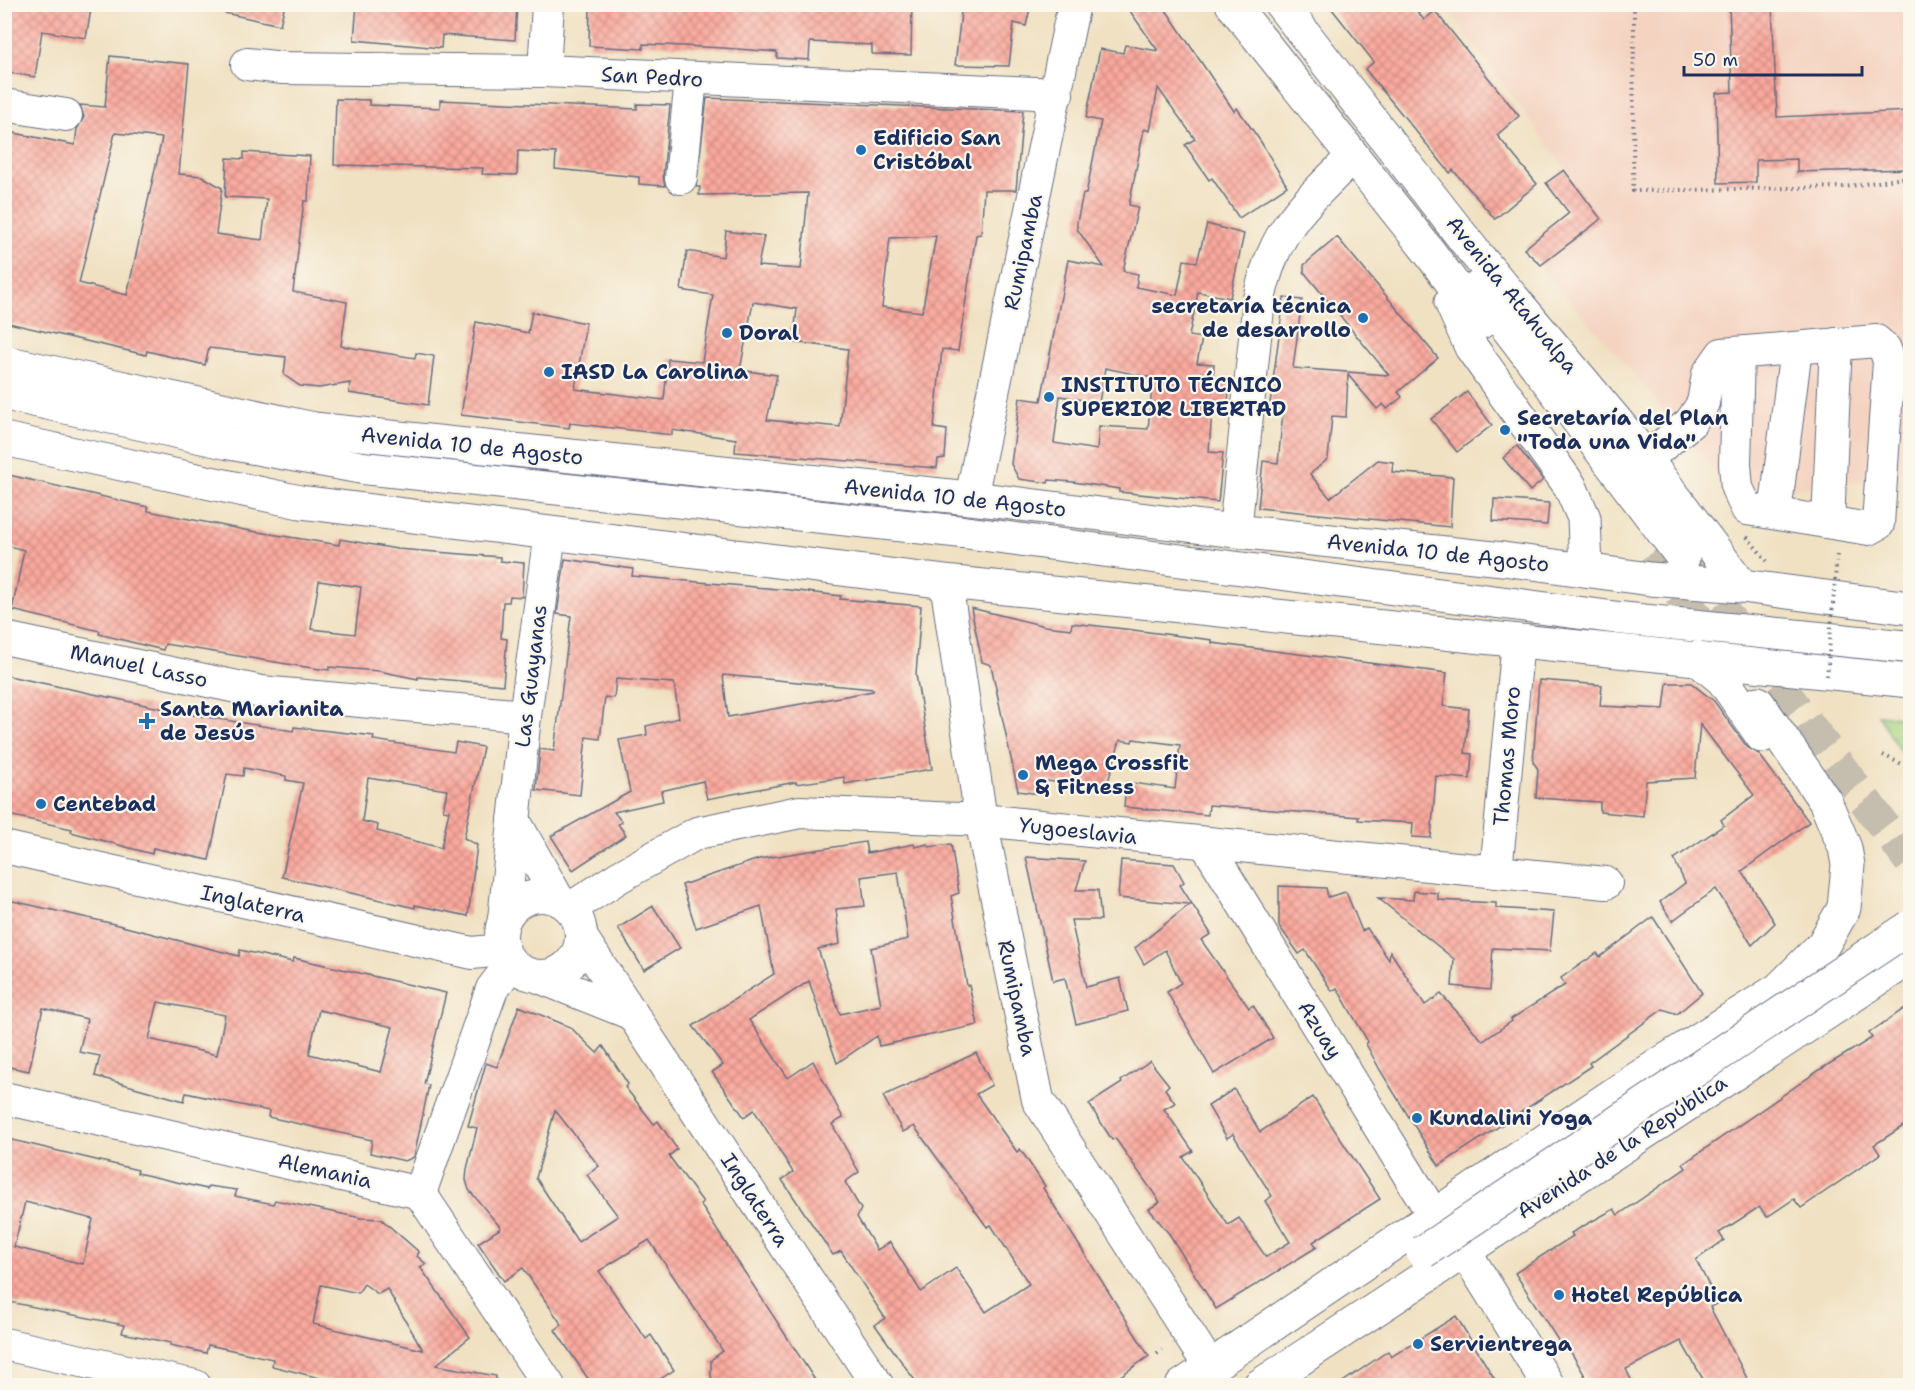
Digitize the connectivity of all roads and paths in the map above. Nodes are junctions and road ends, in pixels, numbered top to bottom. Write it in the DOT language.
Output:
graph roads {
  1 [pos="548,4"];
  2 [pos="1074,4"];
  3 [pos="1232,4"];
  4 [pos="1251,4"];
  5 [pos="1268,4"];
  6 [pos="1281,4"];
  7 [pos="1634,4"];
  8 [pos="247,64"];
  9 [pos="544,71"];
  10 [pos="691,79"];
  11 [pos="1317,79"];
  12 [pos="1057,94"];
  13 [pos="4,105"];
  14 [pos="66,115"];
  15 [pos="1352,157"];
  16 [pos="1911,177"];
  17 [pos="681,178"];
  18 [pos="1430,253"];
  19 [pos="1836,344"];
  20 [pos="1796,348"];
  21 [pos="1738,353"];
  22 [pos="4,362"];
  23 [pos="4,394"];
  24 [pos="4,439"];
  25 [pos="1646,459"];
  26 [pos="970,498"];
  27 [pos="1775,513"];
  28 [pos="1827,522"];
  29 [pos="1235,531"];
  30 [pos="550,533"];
  31 [pos="1745,535"];
  32 [pos="1651,553"];
  33 [pos="1837,555"];
  34 [pos="1683,558"];
  35 [pos="1779,563"];
  36 [pos="1824,569"];
  37 [pos="1586,570"];
  38 [pos="1847,571"];
  39 [pos="946,582"];
  40 [pos="1742,586"];
  41 [pos="1911,608"];
  42 [pos="4,638"];
  43 [pos="1518,640"];
  44 [pos="1911,646"];
  45 [pos="1696,658"];
  46 [pos="1827,676"];
  47 [pos="1911,681"];
  48 [pos="1758,703"];
  49 [pos="525,716"];
  50 [pos="1882,755"];
  51 [pos="1911,768"];
  52 [pos="514,820"];
  53 [pos="981,820"];
  54 [pos="1206,844"];
  55 [pos="4,847"];
  56 [pos="1496,872"];
  57 [pos="1606,883"];
  58 [pos="565,904"];
  59 [pos="504,919"];
  60 [pos="1911,927"];
  61 [pos="582,938"];
  62 [pos="507,957"];
  63 [pos="1911,958"];
  64 [pos="539,977"];
  65 [pos="1779,988"];
  66 [pos="632,1014"];
  67 [pos="1690,1046"];
  68 [pos="1638,1078"];
  69 [pos="1721,1082"];
  70 [pos="4,1098"];
  71 [pos="1656,1124"];
  72 [pos="420,1193"];
  73 [pos="1434,1216"];
  74 [pos="1464,1250"];
  75 [pos="1420,1254"];
  76 [pos="1305,1304"];
  77 [pos="1333,1335"];
  78 [pos="4,1344"];
  79 [pos="1162,1350"];
  80 [pos="1157,1354"];
  81 [pos="1210,1367"];
  82 [pos="195,1386"];
  83 [pos="549,1386"];
  84 [pos="878,1386"];
  85 [pos="1182,1386"];
  86 [pos="1259,1386"];
  87 [pos="1549,1386"];
  1 -- 9 [label="street"];
  2 -- 12 [label="street, Rumipamba"];
  3 -- 15 [label="main road, Avenida Atahualpa"];
  4 -- 11 [label="main road"];
  5 -- 11 [label="main road"];
  6 -- 25 [label="main road, Avenida Atahualpa"];
  7 -- 16 [label="path"];
  8 -- 9 [label="street, San Pedro"];
  9 -- 10 [label="street, San Pedro"];
  10 -- 12 [label="street, San Pedro"];
  10 -- 17 [label="street"];
  11 -- 34 [label="main road, Avenida Atahualpa"];
  12 -- 26 [label="street, Rumipamba"];
  13 -- 14 [label="street"];
  15 -- 18 [label="main road, Avenida Atahualpa"];
  15 -- 29 [label="street"];
  18 -- 32 [label="main road, Avenida Atahualpa"];
  18 -- 37 [label="main road"];
  19 -- 20 [label="street"];
  19 -- 28 [label="street"];
  19 -- 28 [label="street"];
  20 -- 21 [label="street"];
  20 -- 27 [label="street"];
  21 -- 25 [label="street"];
  21 -- 27 [label="street"];
  22 -- 26 [label="main road, Avenida 10 de Agosto"];
  23 -- 44 [label="street"];
  24 -- 30 [label="main road"];
  25 -- 40 [label="main road, Avenida Atahualpa"];
  26 -- 29 [label="main road, Avenida 10 de Agosto"];
  27 -- 28 [label="street"];
  29 -- 37 [label="main road, Avenida 10 de Agosto"];
  30 -- 39 [label="main road"];
  30 -- 49 [label="street, Las Guayanas"];
  31 -- 35 [label="path"];
  33 -- 46 [label="path, bridge"];
  36 -- 38 [label="path"];
  37 -- 40 [label="main road, Avenida 10 de Agosto"];
  39 -- 43 [label="main road"];
  39 -- 53 [label="street, Rumipamba"];
  40 -- 41 [label="main road, Avenida 10 de Agosto"];
  42 -- 49 [label="street, Manuel Lasso"];
  43 -- 45 [label="main road"];
  43 -- 56 [label="street, Thomas Moro"];
  45 -- 47 [label="main road"];
  45 -- 65 [label="main road"];
  48 -- 65 [label="main road"];
  49 -- 52 [label="street, Las Guayanas"];
  50 -- 51 [label="path"];
  52 -- 58 [label="street"];
  52 -- 59 [label="street, Las Guayanas"];
  53 -- 54 [label="street, Yugoeslavia"];
  53 -- 58 [label="street, Yugoeslavia"];
  53 -- 81 [label="street, Rumipamba"];
  54 -- 56 [label="street, Yugoeslavia"];
  54 -- 73 [label="street, Azuay"];
  55 -- 62 [label="street, Inglaterra"];
  56 -- 57 [label="street, Yugoeslavia"];
  58 -- 59 [label="street"];
  58 -- 61 [label="street"];
  59 -- 62 [label="street"];
  60 -- 75 [label="main road, Avenida de la República, bridge"];
  61 -- 64 [label="street"];
  61 -- 66 [label="street, Inglaterra"];
  62 -- 64 [label="street"];
  62 -- 72 [label="street"];
  63 -- 69 [label="main road, Avenida de la República"];
  64 -- 66 [label="street"];
  65 -- 67 [label="main road, Avenida de la República"];
  66 -- 84 [label="street, Inglaterra"];
  67 -- 68 [label="main road, Avenida de la República"];
  67 -- 69 [label="main road"];
  68 -- 71 [label="main road"];
  68 -- 73 [label="main road, Avenida de la República"];
  69 -- 71 [label="main road, Avenida de la República"];
  70 -- 72 [label="street, Alemania"];
  71 -- 74 [label="main road, Avenida de la República"];
  72 -- 83 [label="street"];
  73 -- 76 [label="main road, Avenida de la República"];
  74 -- 77 [label="main road, Avenida de la República"];
  74 -- 87 [label="street"];
  75 -- 76 [label="main road, Avenida de la República"];
  75 -- 77 [label="main road, Avenida de la República"];
  76 -- 81 [label="main road, Avenida de la República"];
  77 -- 86 [label="main road, Avenida de la República"];
  78 -- 82 [label="street"];
  79 -- 80 [label="path"];
  81 -- 85 [label="main road, Avenida de la República"];
}
